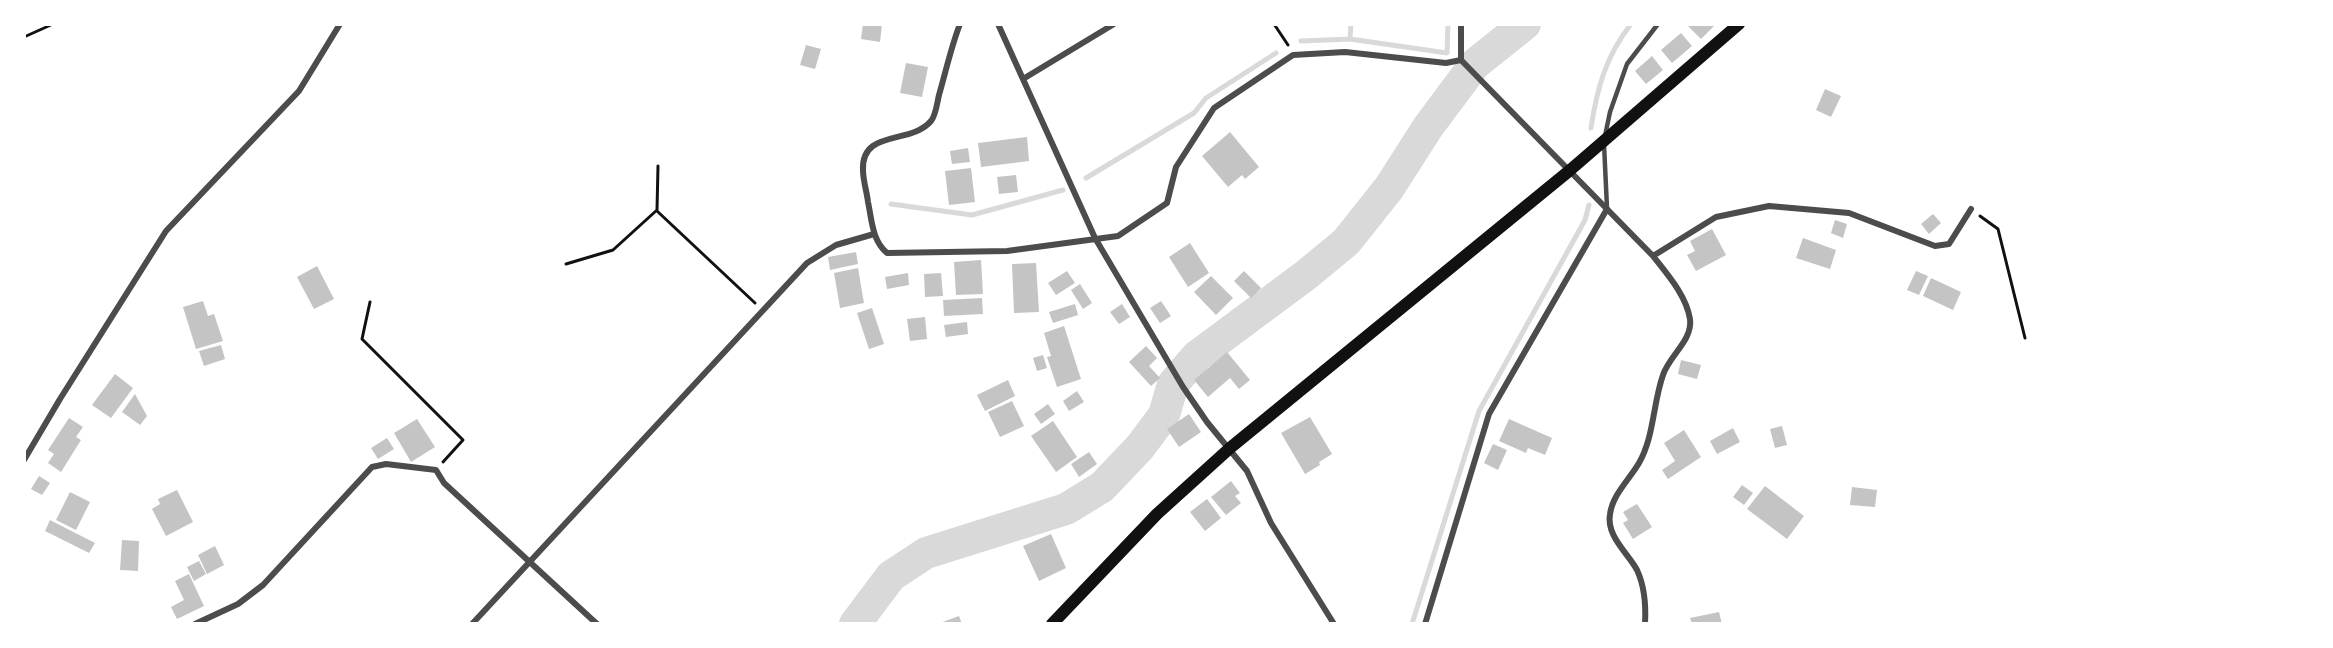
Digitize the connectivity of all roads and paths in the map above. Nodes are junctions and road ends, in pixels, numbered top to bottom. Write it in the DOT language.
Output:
graph roads {
  1 [pos="53,24"];
  2 [pos="340,24"];
  3 [pos="960,24"];
  4 [pos="998,24"];
  5 [pos="1114,24"];
  6 [pos="1274,24"];
  7 [pos="1461,24"];
  8 [pos="1658,24"];
  9 [pos="1739,24"];
  10 [pos="24,37"];
  11 [pos="1293,55"];
  12 [pos="1461,60"];
  13 [pos="1023,79"];
  14 [pos="1604,141"];
  15 [pos="658,166"];
  16 [pos="1569,171"];
  17 [pos="1607,209"];
  18 [pos="1971,209"];
  19 [pos="657,210"];
  20 [pos="874,234"];
  21 [pos="1095,238"];
  22 [pos="1653,256"];
  23 [pos="566,264"];
  24 [pos="369,302"];
  25 [pos="763,311"];
  26 [pos="2025,338"];
  27 [pos="1230,448"];
  28 [pos="24,460"];
  29 [pos="435,470"];
  30 [pos="529,561"];
  31 [pos="195,624"];
  32 [pos="472,624"];
  33 [pos="597,624"];
  34 [pos="1052,624"];
  35 [pos="1334,624"];
  36 [pos="1425,624"];
  37 [pos="1645,624"];
  1 -- 10 [label="path"];
  2 -- 28 [label="street"];
  3 -- 20 [label="street"];
  4 -- 13 [label="street"];
  5 -- 13 [label="street"];
  6 -- 11 [label="path"];
  7 -- 12 [label="street"];
  8 -- 14 [label="lane"];
  9 -- 14 [label="main road"];
  11 -- 12 [label="street"];
  11 -- 21 [label="street"];
  12 -- 16 [label="street"];
  13 -- 21 [label="street"];
  14 -- 16 [label="main road"];
  14 -- 17 [label="lane"];
  15 -- 19 [label="path"];
  16 -- 17 [label="street"];
  16 -- 27 [label="main road"];
  17 -- 22 [label="street"];
  17 -- 36 [label="street"];
  18 -- 22 [label="street"];
  18 -- 26 [label="path"];
  19 -- 23 [label="path"];
  19 -- 25 [label="path"];
  20 -- 21 [label="street"];
  20 -- 25 [label="street"];
  21 -- 27 [label="street"];
  22 -- 37 [label="street"];
  24 -- 29 [label="path"];
  25 -- 30 [label="street"];
  27 -- 34 [label="main road"];
  27 -- 35 [label="street"];
  29 -- 30 [label="street"];
  29 -- 31 [label="street"];
  30 -- 32 [label="street"];
  30 -- 33 [label="street"];
}
